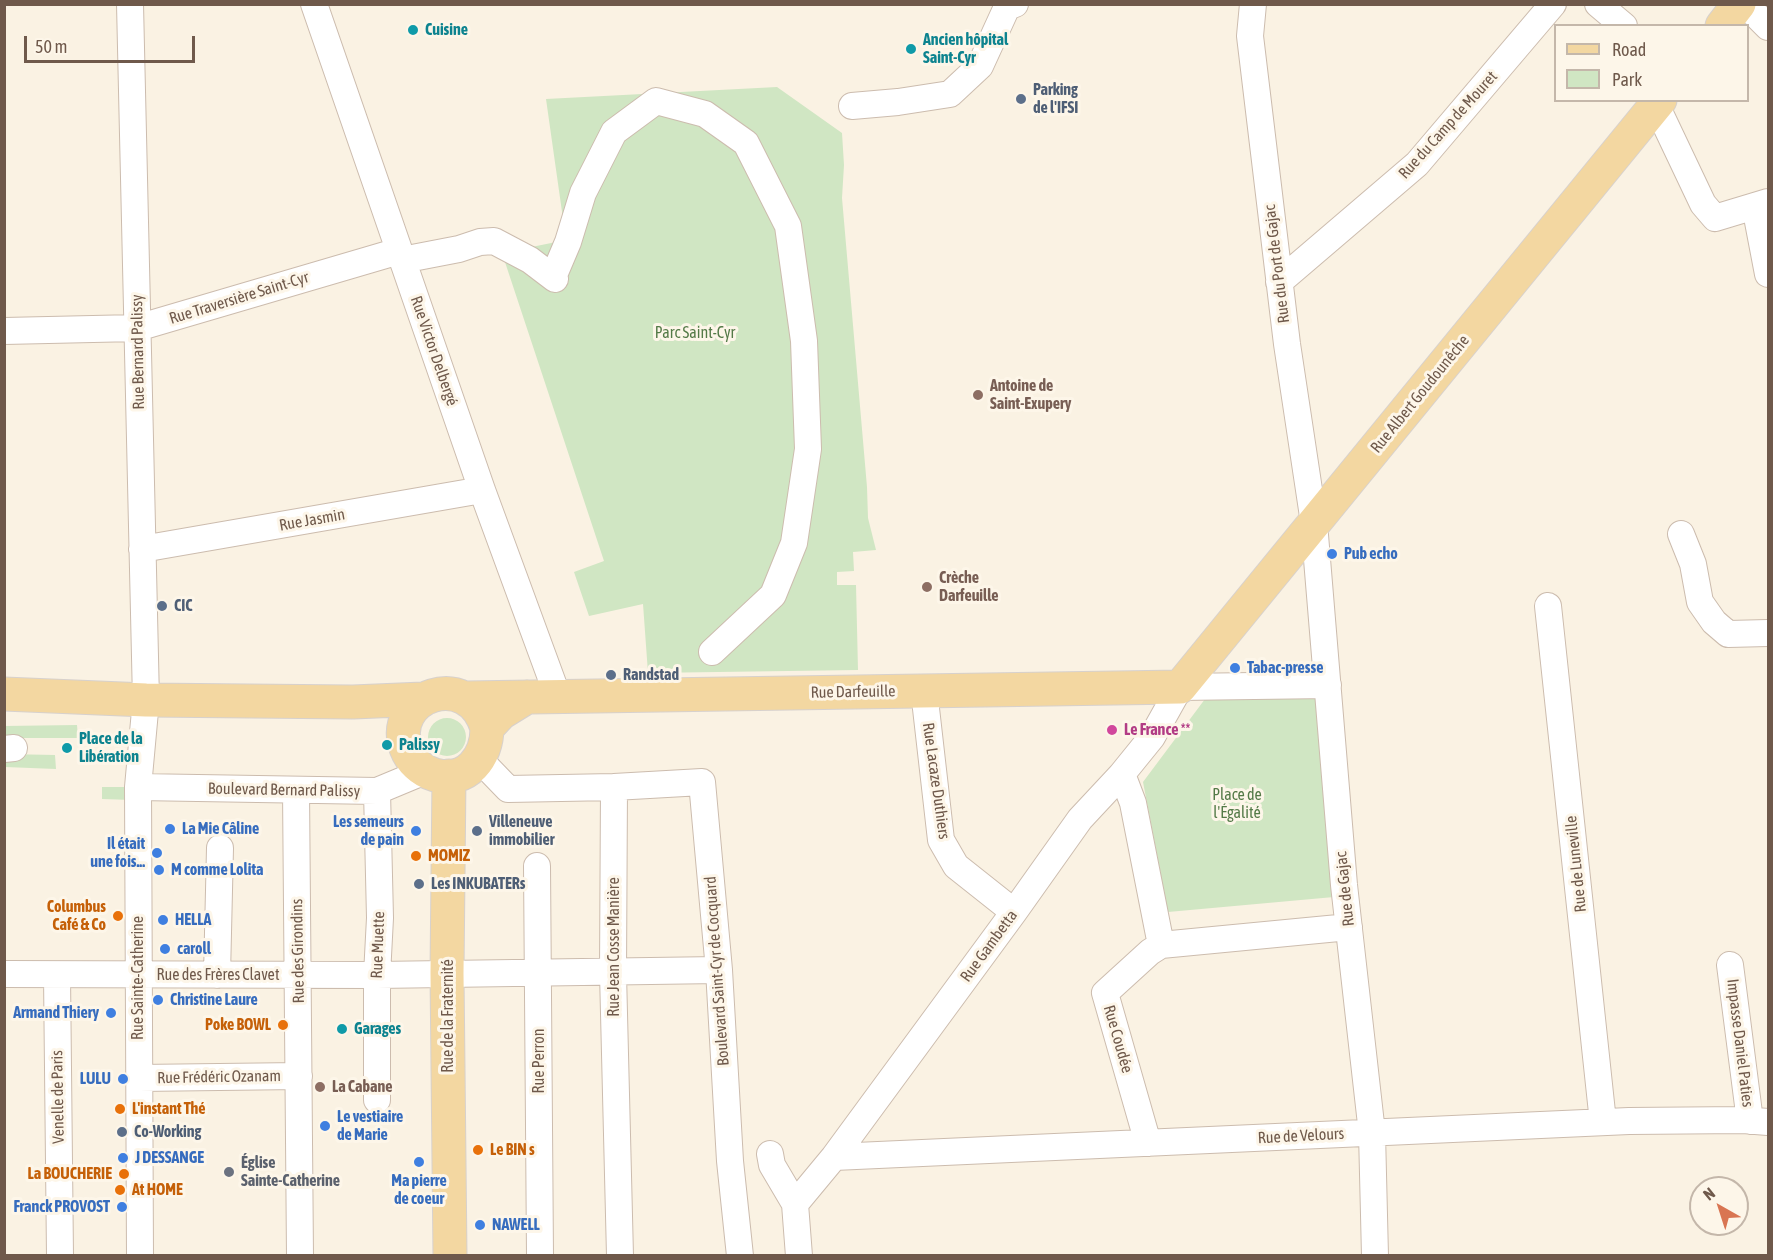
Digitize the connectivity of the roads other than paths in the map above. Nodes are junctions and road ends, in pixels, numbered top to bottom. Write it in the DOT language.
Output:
graph roads {
  1 [pos="130,4"];
  2 [pos="314,4"];
  3 [pos="1015,4"];
  4 [pos="1253,4"];
  5 [pos="1553,4"];
  6 [pos="1598,4"];
  7 [pos="1739,4"];
  8 [pos="1744,4"];
  9 [pos="1622,24"];
  10 [pos="1724,24"];
  11 [pos="1768,27"];
  12 [pos="1658,103"];
  13 [pos="852,106"];
  14 [pos="1762,204"];
  15 [pos="401,255"];
  16 [pos="1768,274"];
  17 [pos="1279,282"];
  18 [pos="137,328"];
  19 [pos="4,331"];
  20 [pos="482,490"];
  21 [pos="1314,523"];
  22 [pos="1681,534"];
  23 [pos="142,549"];
  24 [pos="1548,606"];
  25 [pos="1768,633"];
  26 [pos="712,652"];
  27 [pos="1328,685"];
  28 [pos="1180,687"];
  29 [pos="924,691"];
  30 [pos="7,693"];
  31 [pos="542,697"];
  32 [pos="466,698"];
  33 [pos="423,699"];
  34 [pos="144,700"];
  35 [pos="353,702"];
  36 [pos="487,728"];
  37 [pos="404,731"];
  38 [pos="479,759"];
  39 [pos="437,774"];
  40 [pos="1122,774"];
  41 [pos="138,787"];
  42 [pos="614,787"];
  43 [pos="296,790"];
  44 [pos="377,791"];
  45 [pos="220,849"];
  46 [pos="537,866"];
  47 [pos="1014,912"];
  48 [pos="1349,927"];
  49 [pos="1155,949"];
  50 [pos="1730,965"];
  51 [pos="719,970"];
  52 [pos="447,973"];
  53 [pos="613,973"];
  54 [pos="4,974"];
  55 [pos="298,974"];
  56 [pos="538,974"];
  57 [pos="57,975"];
  58 [pos="138,975"];
  59 [pos="217,975"];
  60 [pos="377,975"];
  61 [pos="299,1076"];
  62 [pos="139,1078"];
  63 [pos="377,1100"];
  64 [pos="1759,1121"];
  65 [pos="1603,1122"];
  66 [pos="1372,1133"];
  67 [pos="1148,1143"];
  68 [pos="770,1154"];
  69 [pos="834,1157"];
  70 [pos="795,1204"];
  71 [pos="60,1256"];
  72 [pos="140,1256"];
  73 [pos="300,1256"];
  74 [pos="450,1256"];
  75 [pos="540,1256"];
  76 [pos="620,1256"];
  77 [pos="740,1256"];
  78 [pos="799,1256"];
  79 [pos="1375,1256"];
  1 -- 18 [label="street, Rue Bernard Palissy"];
  2 -- 15 [label="street, Rue Victor Delbergé"];
  3 -- 13 [label="street"];
  4 -- 17 [label="street, Rue du Port de Gajac"];
  5 -- 17 [label="street, Rue du Camp de Mouret"];
  6 -- 9 [label="street"];
  7 -- 10 [label="main road"];
  8 -- 11 [label="street"];
  12 -- 14 [label="street"];
  12 -- 21 [label="main road, Rue Albert Goudounêche"];
  14 -- 16 [label="street"];
  15 -- 18 [label="street, Rue Traversière Saint-Cyr"];
  15 -- 20 [label="street, Rue Victor Delbergé"];
  15 -- 26 [label="street, Rue Traversière Saint-Cyr"];
  17 -- 21 [label="street, Rue du Port de Gajac"];
  18 -- 19 [label="street, Rue Traversière Saint-Cyr"];
  18 -- 23 [label="street, Rue Bernard Palissy"];
  20 -- 23 [label="street, Rue Jasmin"];
  20 -- 31 [label="street, Rue Victor Delbergé"];
  21 -- 27 [label="street, Rue de Gajac"];
  21 -- 28 [label="main road, Rue Albert Goudounêche"];
  22 -- 25 [label="street"];
  23 -- 34 [label="street, Rue Bernard Palissy"];
  24 -- 65 [label="street, Rue de Luneville"];
  27 -- 28 [label="street"];
  27 -- 48 [label="street, Rue de Gajac"];
  28 -- 29 [label="main road, Rue Darfeuille"];
  28 -- 40 [label="street, Rue Gambetta"];
  29 -- 31 [label="main road, Rue Darfeuille"];
  29 -- 47 [label="street, Rue Lacaze Duthiers"];
  30 -- 34 [label="main road"];
  31 -- 32 [label="main road, Rue Darfeuille"];
  31 -- 36 [label="main road"];
  32 -- 33 [label="main road"];
  32 -- 36 [label="main road"];
  33 -- 35 [label="main road"];
  33 -- 37 [label="main road"];
  34 -- 35 [label="main road"];
  34 -- 41 [label="street, Rue Sainte-Catherine"];
  35 -- 37 [label="main road"];
  36 -- 38 [label="main road"];
  37 -- 39 [label="main road"];
  38 -- 39 [label="main road"];
  38 -- 42 [label="street"];
  39 -- 44 [label="street, Boulevard Bernard Palissy"];
  39 -- 52 [label="main road, Rue de la Fraternité"];
  40 -- 47 [label="street, Rue Gambetta"];
  40 -- 49 [label="street"];
  41 -- 43 [label="street, Boulevard Bernard Palissy"];
  41 -- 58 [label="street, Rue Sainte-Catherine"];
  42 -- 51 [label="street, Boulevard Saint-Cyr de Cocquard"];
  42 -- 53 [label="street, Rue Jean Cosse Manière"];
  43 -- 44 [label="street, Boulevard Bernard Palissy"];
  43 -- 55 [label="street, Rue des Girondins"];
  44 -- 60 [label="street, Rue Muette"];
  45 -- 59 [label="street"];
  46 -- 56 [label="street, Rue Perron"];
  47 -- 69 [label="street, Rue Gambetta"];
  48 -- 49 [label="street"];
  48 -- 66 [label="street, Rue de Gajac"];
  49 -- 67 [label="street, Rue Coudée"];
  50 -- 64 [label="street, Impasse Daniel Paties"];
  51 -- 53 [label="street, Rue des Frères Clavet"];
  51 -- 77 [label="street, Boulevard Saint-Cyr de Cocquard"];
  52 -- 56 [label="street, Rue des Frères Clavet"];
  52 -- 60 [label="street, Rue des Frères Clavet"];
  52 -- 74 [label="main road, Rue de la Fraternité"];
  53 -- 56 [label="street, Rue des Frères Clavet"];
  53 -- 76 [label="street, Rue Jean Cosse Manière"];
  54 -- 57 [label="street, Rue des Frères Clavet"];
  55 -- 59 [label="street, Rue des Frères Clavet"];
  55 -- 60 [label="street, Rue des Frères Clavet"];
  55 -- 61 [label="street, Rue des Girondins"];
  56 -- 75 [label="street, Rue Perron"];
  57 -- 58 [label="street, Rue des Frères Clavet"];
  57 -- 71 [label="street, Venelle de Paris"];
  58 -- 59 [label="street, Rue des Frères Clavet"];
  58 -- 62 [label="street, Rue Sainte-Catherine"];
  60 -- 63 [label="street, Rue Muette"];
  61 -- 62 [label="street, Rue Frédéric Ozanam"];
  61 -- 73 [label="street, Rue des Girondins"];
  62 -- 72 [label="street, Rue Sainte-Catherine"];
  64 -- 65 [label="street, Rue de Velours"];
  65 -- 66 [label="street, Rue de Velours"];
  66 -- 67 [label="street, Rue de Velours"];
  66 -- 79 [label="street, Rue de Gajac"];
  67 -- 69 [label="street, Rue de Velours"];
  68 -- 70 [label="street"];
  69 -- 70 [label="street, Rue Gambetta"];
  70 -- 78 [label="street"];
}
